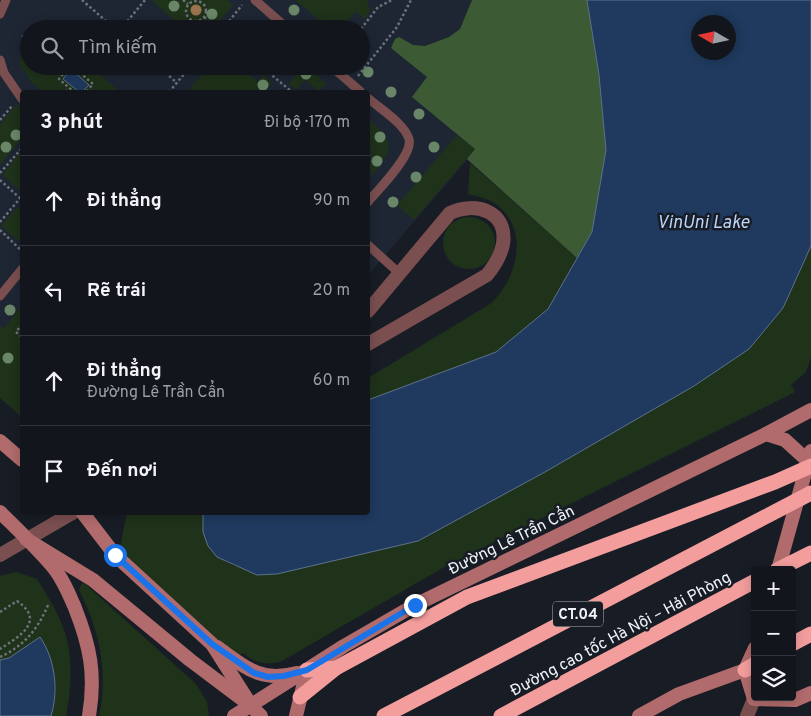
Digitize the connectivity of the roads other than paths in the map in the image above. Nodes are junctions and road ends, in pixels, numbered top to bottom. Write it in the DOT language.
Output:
graph roads {
  1 [pos="6,0"];
  2 [pos="255,0"];
  3 [pos="0,14"];
  4 [pos="278,20"];
  5 [pos="0,60"];
  6 [pos="342,75"];
  7 [pos="359,90"];
  8 [pos="20,97"];
  9 [pos="370,100"];
  10 [pos="370,200"];
  11 [pos="370,247"];
  12 [pos="20,271"];
  13 [pos="399,273"];
  14 [pos="0,296"];
  15 [pos="370,309"];
  16 [pos="370,343"];
  17 [pos="811,410"];
  18 [pos="766,434"];
  19 [pos="0,440"];
  20 [pos="20,458"];
  21 [pos="810,459"];
  22 [pos="811,492"];
  23 [pos="0,512"];
  24 [pos="69,515"];
  25 [pos="84,515"];
  26 [pos="26,539"];
  27 [pos="811,553"];
  28 [pos="0,555"];
  29 [pos="779,566"];
  30 [pos="786,566"];
  31 [pos="751,583"];
  32 [pos="811,634"];
  33 [pos="796,642"];
  34 [pos="212,644"];
  35 [pos="750,667"];
  36 [pos="336,668"];
  37 [pos="307,670"];
  38 [pos="811,693"];
  39 [pos="300,697"];
  40 [pos="796,700"];
  41 [pos="753,701"];
  42 [pos="251,706"];
  43 [pos="88,716"];
  44 [pos="234,716"];
  45 [pos="261,716"];
  46 [pos="296,716"];
  47 [pos="384,716"];
  48 [pos="501,716"];
  49 [pos="638,716"];
  50 [pos="747,716"];
  1 -- 3 [label="lane"];
  2 -- 4 [label="lane"];
  5 -- 8 [label="lane"];
  6 -- 7 [label="lane"];
  9 -- 10 [label="lane"];
  11 -- 13 [label="lane"];
  12 -- 14 [label="lane"];
  13 -- 15 [label="street"];
  13 -- 16 [label="street"];
  17 -- 18 [label="main road, Đường Lê Trần Cẩn"];
  18 -- 21 [label="main road"];
  18 -- 37 [label="main road, Đường Lê Trần Cẩn"];
  19 -- 20 [label="main road"];
  21 -- 29 [label="main road"];
  21 -- 36 [label="highway"];
  22 -- 47 [label="highway, CT.04"];
  23 -- 26 [label="main road"];
  24 -- 26 [label="street"];
  25 -- 34 [label="main road"];
  26 -- 28 [label="street"];
  26 -- 42 [label="main road"];
  26 -- 43 [label="main road"];
  27 -- 30 [label="highway"];
  31 -- 48 [label="highway, Đường cao tốc Hà Nội – Hải Phòng"];
  32 -- 33 [label="highway"];
  34 -- 37 [label="main road"];
  34 -- 42 [label="main road"];
  35 -- 49 [label="main road"];
  36 -- 37 [label="highway"];
  36 -- 39 [label="highway"];
  37 -- 39 [label="main road"];
  37 -- 42 [label="main road, Đường Lê Trần Cẩn"];
  38 -- 40 [label="main road"];
  39 -- 46 [label="main road"];
  41 -- 50 [label="street"];
  42 -- 44 [label="main road, Đường Lê Trần Cẩn"];
  42 -- 45 [label="main road"];
}
